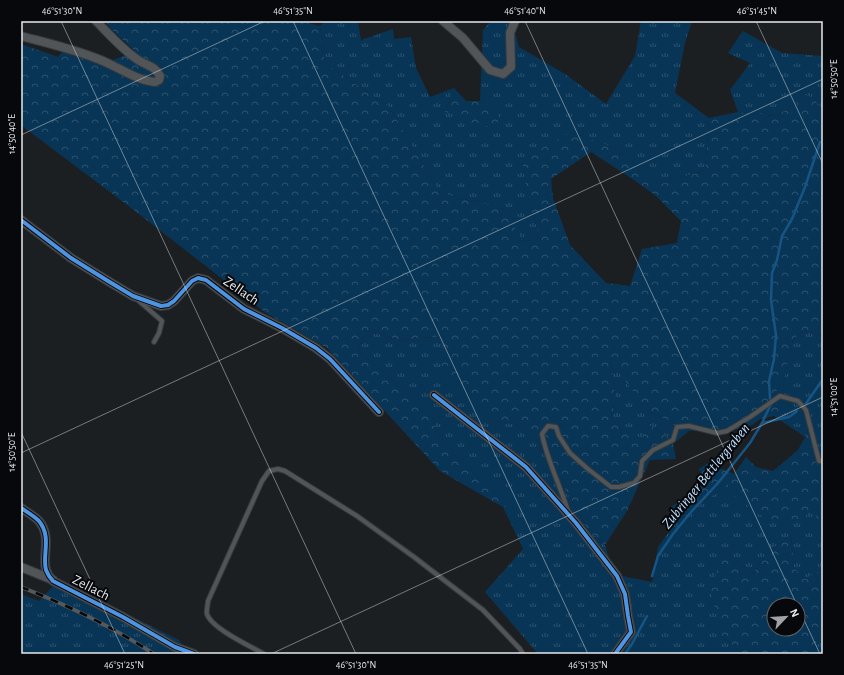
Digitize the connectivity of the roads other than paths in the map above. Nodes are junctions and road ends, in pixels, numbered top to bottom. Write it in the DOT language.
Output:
graph roads {
  1 [pos="96,21"];
  2 [pos="443,21"];
  3 [pos="515,21"];
  4 [pos="21,36"];
  5 [pos="21,220"];
  6 [pos="133,296"];
  7 [pos="154,342"];
  8 [pos="434,395"];
  9 [pos="379,412"];
  10 [pos="823,460"];
  11 [pos="21,508"];
  12 [pos="569,515"];
  13 [pos="21,567"];
  14 [pos="53,581"];
  15 [pos="194,654"];
  16 [pos="264,654"];
  17 [pos="523,654"];
  18 [pos="615,654"];
  1 -- 4 [label="street"];
  2 -- 3 [label="street"];
  5 -- 6 [label="street, Zellach"];
  6 -- 7 [label="lane"];
  6 -- 9 [label="street, Zellach"];
  8 -- 12 [label="street"];
  10 -- 12 [label="lane"];
  11 -- 14 [label="street, Zellach"];
  12 -- 18 [label="street"];
  13 -- 14 [label="street"];
  14 -- 15 [label="street, Zellach"];
  16 -- 17 [label="lane"];
}
